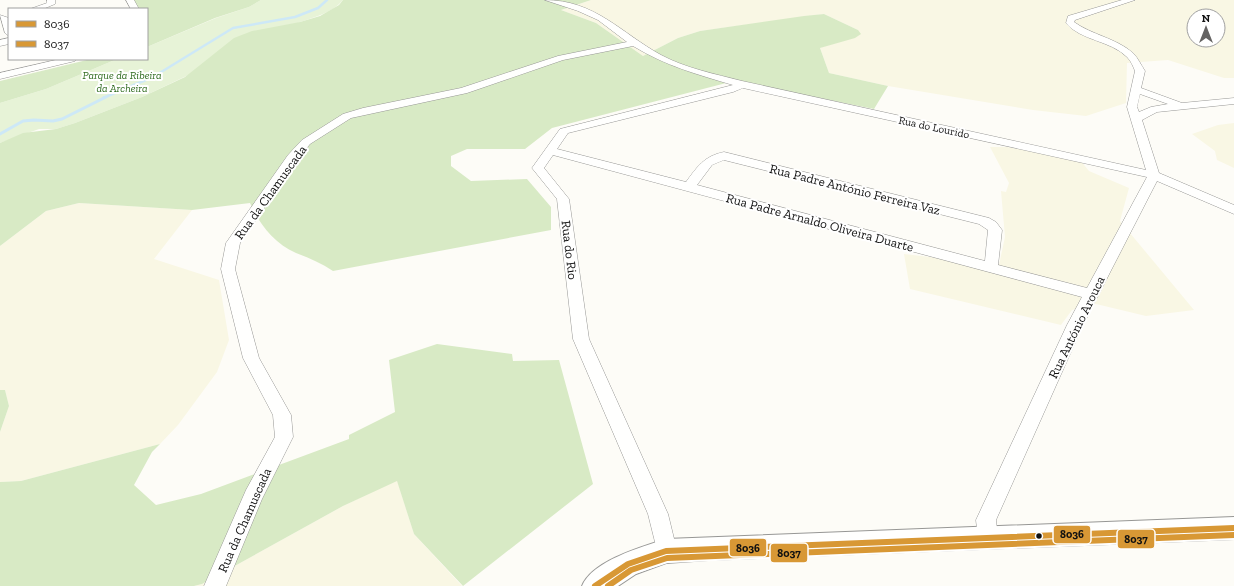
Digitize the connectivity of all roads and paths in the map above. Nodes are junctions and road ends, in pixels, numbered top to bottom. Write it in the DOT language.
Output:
graph roads {
  1 [pos="51,0"];
  2 [pos="549,0"];
  3 [pos="1131,0"];
  4 [pos="37,8"];
  5 [pos="0,17"];
  6 [pos="8,29"];
  7 [pos="634,43"];
  8 [pos="68,60"];
  9 [pos="0,76"];
  10 [pos="740,84"];
  11 [pos="1137,90"];
  12 [pos="1234,101"];
  13 [pos="1180,105"];
  14 [pos="1136,118"];
  15 [pos="549,150"];
  16 [pos="1154,175"];
  17 [pos="689,187"];
  18 [pos="1234,210"];
  19 [pos="991,267"];
  20 [pos="1091,294"];
  21 [pos="1234,528"];
  22 [pos="988,538"];
  23 [pos="666,551"];
  24 [pos="215,586"];
  25 [pos="594,586"];
  1 -- 4 [label="street"];
  2 -- 7 [label="street, Rua do Lourido"];
  3 -- 11 [label="street"];
  5 -- 6 [label="street"];
  7 -- 10 [label="street, Rua do Lourido"];
  7 -- 24 [label="street, Rua da Chamuscada"];
  8 -- 9 [label="street"];
  10 -- 15 [label="street, Rua do Rio"];
  10 -- 16 [label="street, Rua do Lourido"];
  11 -- 13 [label="street"];
  11 -- 14 [label="street"];
  12 -- 13 [label="street"];
  13 -- 14 [label="street"];
  14 -- 16 [label="street"];
  15 -- 17 [label="street, Rua Padre Arnaldo Oliveira Duarte"];
  15 -- 23 [label="street, Rua do Rio"];
  16 -- 18 [label="street, Rua do Lourido"];
  16 -- 20 [label="street, Rua António Arouca"];
  17 -- 19 [label="street, Rua Padre Arnaldo Oliveira Duarte"];
  17 -- 19 [label="street, Rua Padre António Ferreira Vaz"];
  19 -- 20 [label="street, Rua Padre Arnaldo Oliveira Duarte"];
  20 -- 22 [label="street, Rua António Arouca"];
  21 -- 22 [label="street"];
  22 -- 23 [label="street"];
  23 -- 25 [label="street"];
}
